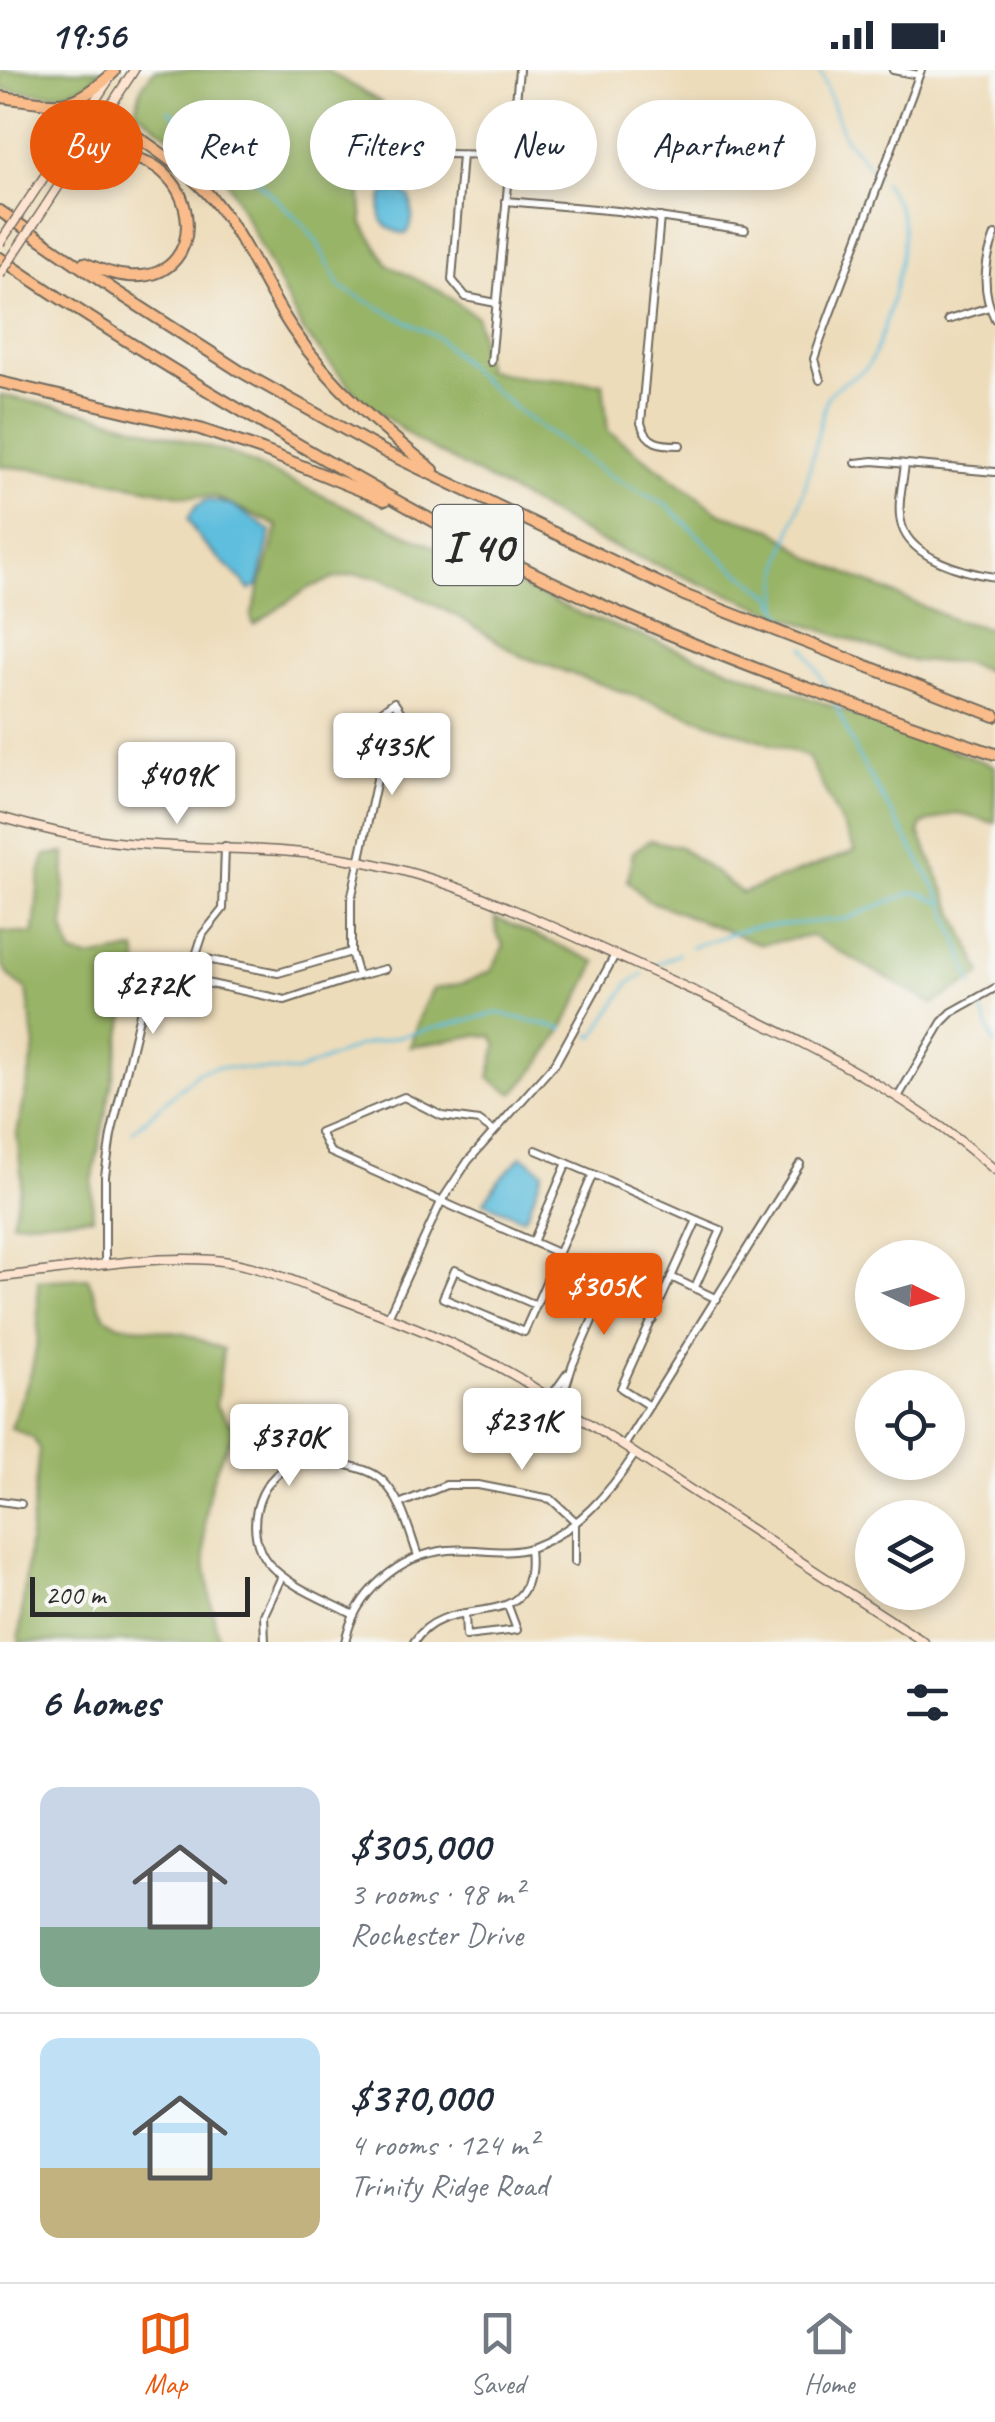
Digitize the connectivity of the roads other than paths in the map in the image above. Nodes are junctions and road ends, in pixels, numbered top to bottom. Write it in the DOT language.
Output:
graph roads {
  1 [pos="134,70"];
  2 [pos="519,70"];
  3 [pos="892,70"];
  4 [pos="115,71"];
  5 [pos="920,72"];
  6 [pos="0,98"];
  7 [pos="96,100"];
  8 [pos="114,100"];
  9 [pos="143,142"];
  10 [pos="456,155"];
  11 [pos="462,155"];
  12 [pos="476,155"];
  13 [pos="143,163"];
  14 [pos="35,190"];
  15 [pos="56,190"];
  16 [pos="506,200"];
  17 [pos="0,211"];
  18 [pos="660,217"];
  19 [pos="745,230"];
  20 [pos="995,235"];
  21 [pos="0,243"];
  22 [pos="66,257"];
  23 [pos="0,258"];
  24 [pos="0,274"];
  25 [pos="496,302"];
  26 [pos="989,307"];
  27 [pos="995,319"];
  28 [pos="948,320"];
  29 [pos="491,362"];
  30 [pos="820,380"];
  31 [pos="0,382"];
  32 [pos="680,445"];
  33 [pos="856,463"];
  34 [pos="905,464"];
  35 [pos="995,472"];
  36 [pos="450,483"];
  37 [pos="405,506"];
  38 [pos="995,577"];
  39 [pos="995,716"];
  40 [pos="388,728"];
  41 [pos="995,754"];
  42 [pos="0,818"];
  43 [pos="225,846"];
  44 [pos="361,861"];
  45 [pos="351,952"];
  46 [pos="615,955"];
  47 [pos="196,957"];
  48 [pos="385,970"];
  49 [pos="358,976"];
  50 [pos="188,980"];
  51 [pos="995,988"];
  52 [pos="898,1097"];
  53 [pos="494,1132"];
  54 [pos="536,1150"];
  55 [pos="567,1163"];
  56 [pos="800,1164"];
  57 [pos="995,1170"];
  58 [pos="593,1174"];
  59 [pos="441,1202"];
  60 [pos="697,1220"];
  61 [pos="534,1242"];
  62 [pos="558,1253"];
  63 [pos="105,1266"];
  64 [pos="549,1274"];
  65 [pos="0,1276"];
  66 [pos="672,1277"];
  67 [pos="695,1287"];
  68 [pos="602,1298"];
  69 [pos="717,1299"];
  70 [pos="536,1305"];
  71 [pos="388,1316"];
  72 [pos="653,1320"];
  73 [pos="573,1364"];
  74 [pos="550,1398"];
  75 [pos="560,1404"];
  76 [pos="649,1406"];
  77 [pos="624,1446"];
  78 [pos="635,1454"];
  79 [pos="0,1501"];
  80 [pos="21,1504"];
  81 [pos="399,1504"];
  82 [pos="575,1521"];
  83 [pos="528,1548"];
  84 [pos="418,1556"];
  85 [pos="575,1562"];
  86 [pos="282,1576"];
  87 [pos="508,1606"];
  88 [pos="464,1613"];
  89 [pos="354,1615"];
  90 [pos="265,1642"];
  91 [pos="345,1642"];
  92 [pos="414,1642"];
  93 [pos="924,1642"];
  1 -- 8 [label="street"];
  2 -- 16 [label="street"];
  3 -- 5 [label="street"];
  4 -- 6 [label="highway"];
  4 -- 7 [label="street"];
  5 -- 30 [label="street"];
  9 -- 36 [label="highway"];
  10 -- 11 [label="street"];
  11 -- 12 [label="street"];
  11 -- 25 [label="street"];
  13 -- 22 [label="highway"];
  14 -- 21 [label="street, bridge"];
  15 -- 24 [label="street, bridge"];
  16 -- 18 [label="street"];
  16 -- 25 [label="street"];
  17 -- 22 [label="highway, I 40"];
  18 -- 19 [label="street"];
  18 -- 32 [label="street"];
  20 -- 26 [label="street"];
  22 -- 36 [label="highway, I 40"];
  23 -- 37 [label="highway, I 40"];
  25 -- 29 [label="street"];
  26 -- 27 [label="street"];
  26 -- 28 [label="street"];
  31 -- 37 [label="highway"];
  33 -- 34 [label="street"];
  34 -- 35 [label="street"];
  34 -- 38 [label="street"];
  36 -- 39 [label="highway, I 40"];
  37 -- 41 [label="highway, I 40"];
  40 -- 44 [label="street"];
  42 -- 43 [label="street"];
  43 -- 44 [label="street"];
  43 -- 47 [label="street"];
  44 -- 45 [label="street"];
  44 -- 46 [label="street"];
  45 -- 47 [label="street"];
  45 -- 49 [label="street"];
  46 -- 52 [label="street"];
  46 -- 53 [label="street"];
  47 -- 50 [label="street"];
  48 -- 49 [label="street"];
  49 -- 50 [label="street"];
  50 -- 63 [label="street"];
  51 -- 52 [label="street"];
  52 -- 57 [label="street"];
  53 -- 59 [label="street"];
  53 -- 59 [label="street"];
  54 -- 55 [label="street"];
  55 -- 58 [label="street"];
  55 -- 61 [label="street"];
  56 -- 69 [label="street"];
  58 -- 60 [label="street"];
  58 -- 62 [label="street"];
  59 -- 61 [label="street"];
  59 -- 71 [label="street"];
  60 -- 66 [label="street"];
  60 -- 67 [label="street"];
  61 -- 62 [label="street"];
  62 -- 64 [label="street"];
  63 -- 65 [label="street"];
  63 -- 71 [label="street"];
  64 -- 68 [label="street"];
  64 -- 70 [label="street"];
  66 -- 67 [label="street"];
  66 -- 72 [label="street"];
  67 -- 69 [label="street"];
  68 -- 72 [label="street"];
  68 -- 73 [label="street"];
  69 -- 76 [label="street"];
  70 -- 70 [label="street"];
  71 -- 74 [label="street"];
  72 -- 76 [label="street"];
  73 -- 74 [label="street"];
  73 -- 75 [label="street"];
  74 -- 75 [label="street"];
  75 -- 77 [label="street"];
  76 -- 77 [label="street"];
  77 -- 78 [label="street"];
  78 -- 82 [label="street"];
  78 -- 93 [label="street"];
  79 -- 80 [label="street"];
  81 -- 82 [label="street"];
  81 -- 84 [label="street"];
  81 -- 86 [label="street"];
  82 -- 83 [label="street"];
  82 -- 85 [label="street"];
  83 -- 84 [label="street"];
  83 -- 87 [label="street"];
  84 -- 89 [label="street"];
  86 -- 89 [label="street"];
  86 -- 90 [label="street"];
  87 -- 88 [label="street"];
  87 -- 88 [label="street"];
  88 -- 92 [label="street"];
  89 -- 91 [label="street"];
}
